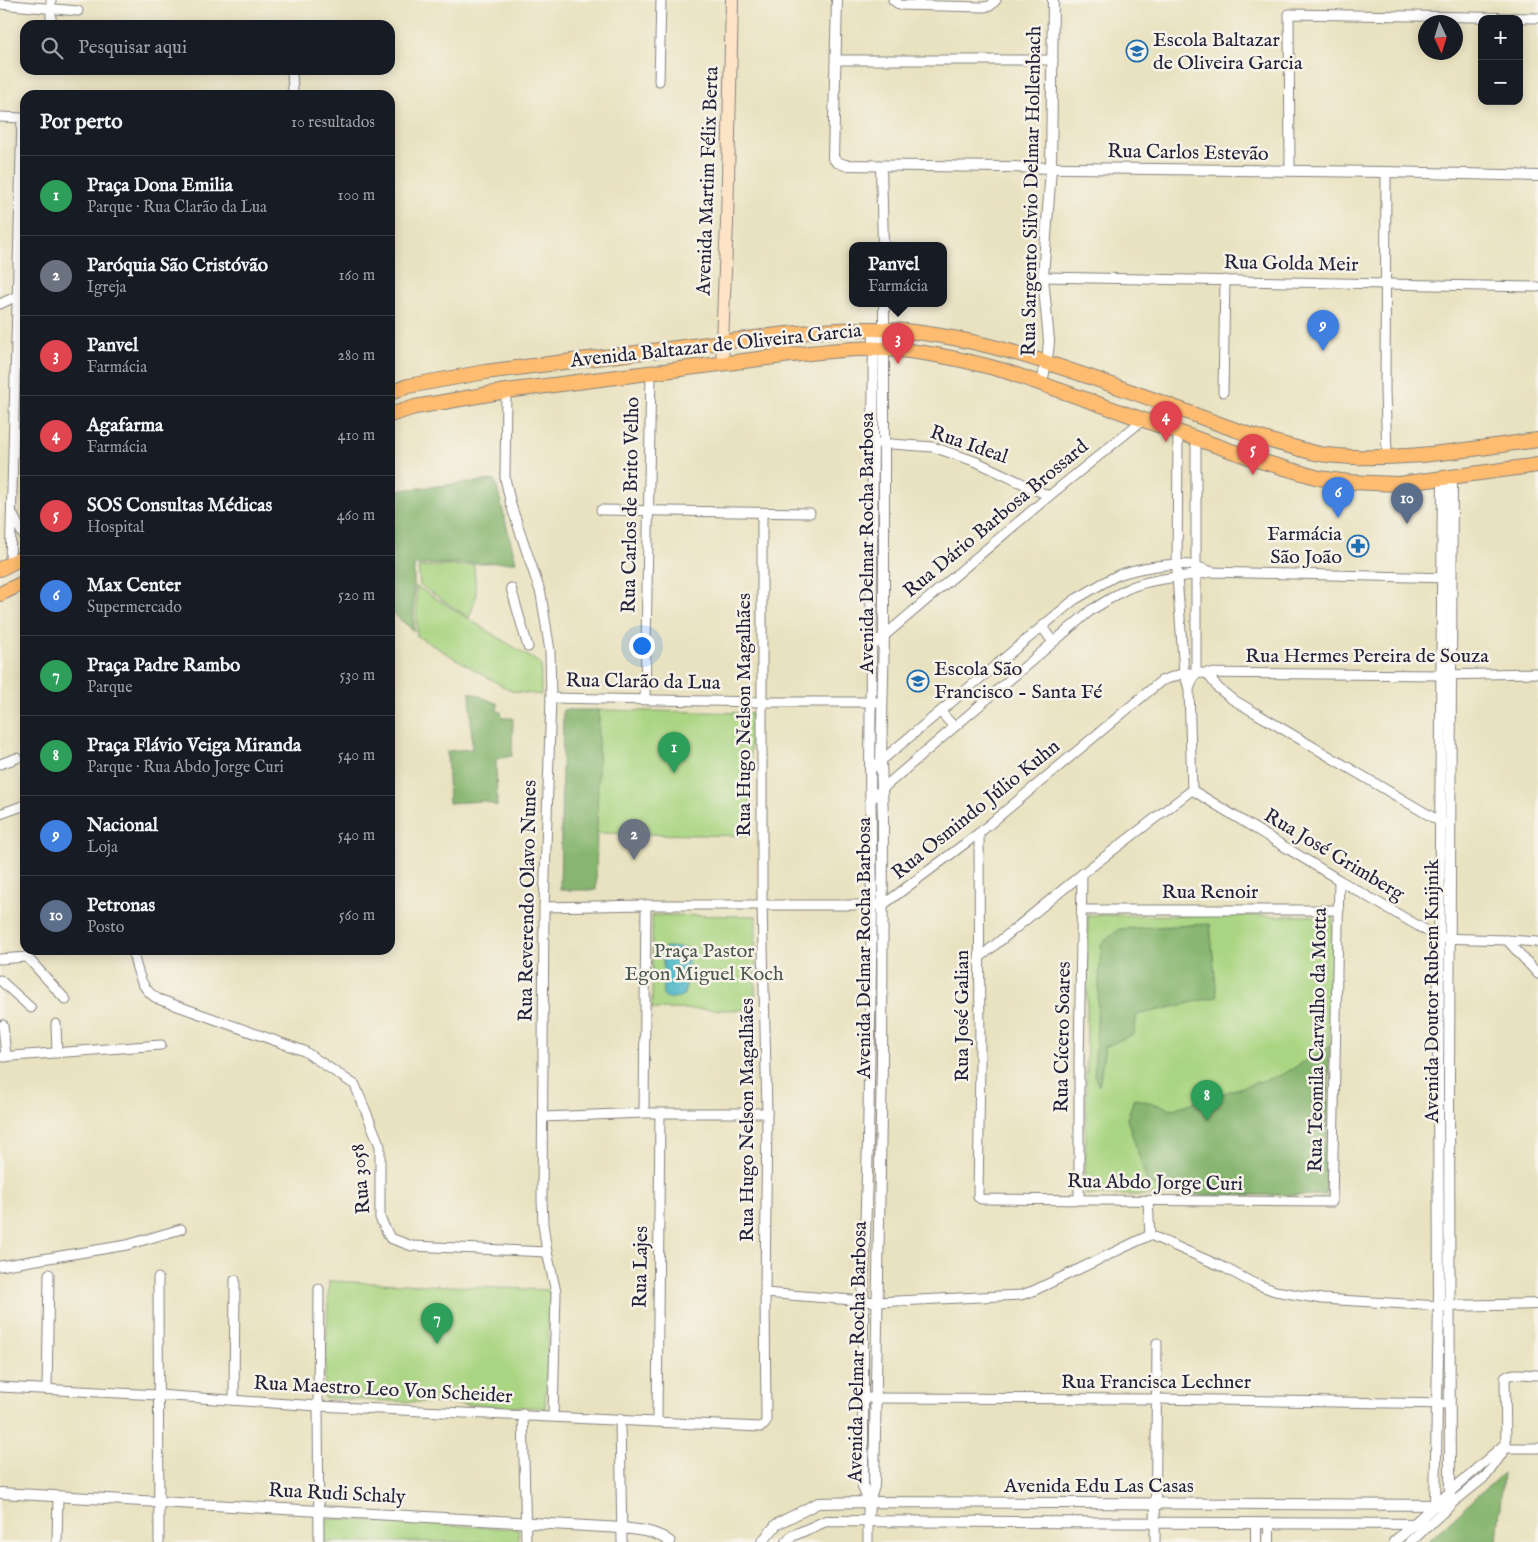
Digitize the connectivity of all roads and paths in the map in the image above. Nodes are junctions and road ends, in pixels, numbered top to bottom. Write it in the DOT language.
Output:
graph roads {
  1 [pos="661,0"];
  2 [pos="732,0"];
  3 [pos="837,0"];
  4 [pos="893,0"];
  5 [pos="996,0"];
  6 [pos="1053,0"];
  7 [pos="0,4"];
  8 [pos="51,4"];
  9 [pos="78,11"];
  10 [pos="1538,18"];
  11 [pos="50,20"];
  12 [pos="836,60"];
  13 [pos="1053,60"];
  14 [pos="292,75"];
  15 [pos="659,81"];
  16 [pos="293,90"];
  17 [pos="0,117"];
  18 [pos="20,118"];
  19 [pos="881,166"];
  20 [pos="1051,169"];
  21 [pos="1290,171"];
  22 [pos="1386,172"];
  23 [pos="1538,176"];
  24 [pos="20,189"];
  25 [pos="883,242"];
  26 [pos="1043,277"];
  27 [pos="1225,280"];
  28 [pos="1385,284"];
  29 [pos="1538,286"];
  30 [pos="17,296"];
  31 [pos="0,304"];
  32 [pos="883,307"];
  33 [pos="879,329"];
  34 [pos="722,342"];
  35 [pos="879,349"];
  36 [pos="723,363"];
  37 [pos="1046,363"];
  38 [pos="650,372"];
  39 [pos="1042,383"];
  40 [pos="395,391"];
  41 [pos="506,391"];
  42 [pos="1223,392"];
  43 [pos="395,414"];
  44 [pos="1144,419"];
  45 [pos="1178,432"];
  46 [pos="1196,438"];
  47 [pos="1538,440"];
  48 [pos="878,443"];
  49 [pos="1387,457"];
  50 [pos="1538,465"];
  51 [pos="1448,478"];
  52 [pos="1049,496"];
  53 [pos="601,510"];
  54 [pos="10,511"];
  55 [pos="648,511"];
  56 [pos="810,513"];
  57 [pos="762,514"];
  58 [pos="20,529"];
  59 [pos="20,558"];
  60 [pos="1178,564"];
  61 [pos="5,566"];
  62 [pos="1195,570"];
  63 [pos="1177,576"];
  64 [pos="1447,578"];
  65 [pos="20,584"];
  66 [pos="511,588"];
  67 [pos="0,594"];
  68 [pos="1042,627"];
  69 [pos="884,634"];
  70 [pos="1054,642"];
  71 [pos="528,647"];
  72 [pos="871,647"];
  73 [pos="1196,672"];
  74 [pos="1184,673"];
  75 [pos="1207,673"];
  76 [pos="1538,673"];
  77 [pos="1446,675"];
  78 [pos="1189,689"];
  79 [pos="551,698"];
  80 [pos="645,699"];
  81 [pos="761,702"];
  82 [pos="872,702"];
  83 [pos="884,702"];
  84 [pos="941,712"];
  85 [pos="954,727"];
  86 [pos="17,758"];
  87 [pos="881,761"];
  88 [pos="0,764"];
  89 [pos="870,770"];
  90 [pos="882,788"];
  91 [pos="1192,790"];
  92 [pos="870,801"];
  93 [pos="20,807"];
  94 [pos="0,814"];
  95 [pos="1440,822"];
  96 [pos="1451,828"];
  97 [pos="979,833"];
  98 [pos="1082,874"];
  99 [pos="1339,880"];
  100 [pos="762,904"];
  101 [pos="646,905"];
  102 [pos="872,905"];
  103 [pos="883,905"];
  104 [pos="544,907"];
  105 [pos="1082,910"];
  106 [pos="1338,910"];
  107 [pos="1444,938"];
  108 [pos="1507,940"];
  109 [pos="1538,942"];
  110 [pos="133,955"];
  111 [pos="979,958"];
  112 [pos="0,959"];
  113 [pos="1538,974"];
  114 [pos="0,980"];
  115 [pos="66,1000"];
  116 [pos="31,1008"];
  117 [pos="56,1024"];
  118 [pos="3,1025"];
  119 [pos="161,1045"];
  120 [pos="57,1053"];
  121 [pos="3,1057"];
  122 [pos="1438,1078"];
  123 [pos="1449,1078"];
  124 [pos="644,1113"];
  125 [pos="660,1113"];
  126 [pos="767,1113"];
  127 [pos="543,1117"];
  128 [pos="1443,1183"];
  129 [pos="979,1199"];
  130 [pos="1079,1200"];
  131 [pos="1148,1201"];
  132 [pos="1332,1202"];
  133 [pos="181,1229"];
  134 [pos="1150,1235"];
  135 [pos="548,1252"];
  136 [pos="0,1266"];
  137 [pos="49,1274"];
  138 [pos="158,1278"];
  139 [pos="236,1280"];
  140 [pos="319,1289"];
  141 [pos="765,1293"];
  142 [pos="863,1302"];
  143 [pos="877,1302"];
  144 [pos="1538,1304"];
  145 [pos="1444,1306"];
  146 [pos="1157,1343"];
  147 [pos="1538,1375"];
  148 [pos="0,1387"];
  149 [pos="47,1389"];
  150 [pos="158,1395"];
  151 [pos="864,1398"];
  152 [pos="876,1398"];
  153 [pos="1156,1399"];
  154 [pos="234,1400"];
  155 [pos="1443,1404"];
  156 [pos="318,1406"];
  157 [pos="523,1414"];
  158 [pos="553,1416"];
  159 [pos="620,1419"];
  160 [pos="657,1421"];
  161 [pos="764,1425"];
  162 [pos="1506,1445"];
  163 [pos="1538,1448"];
  164 [pos="0,1493"];
  165 [pos="1450,1494"];
  166 [pos="58,1496"];
  167 [pos="159,1502"];
  168 [pos="869,1502"];
  169 [pos="1155,1504"];
  170 [pos="1434,1505"];
  171 [pos="1450,1505"];
  172 [pos="319,1511"];
  173 [pos="868,1521"];
  174 [pos="525,1522"];
  175 [pos="1155,1522"];
  176 [pos="1256,1523"];
  177 [pos="1269,1523"];
  178 [pos="1412,1524"];
  179 [pos="1430,1524"];
  180 [pos="622,1528"];
  181 [pos="57,1542"];
  182 [pos="159,1542"];
  183 [pos="319,1542"];
  184 [pos="526,1542"];
  185 [pos="622,1542"];
  186 [pos="670,1542"];
  187 [pos="762,1542"];
  188 [pos="787,1542"];
  189 [pos="868,1542"];
  190 [pos="1155,1542"];
  191 [pos="1256,1542"];
  192 [pos="1269,1542"];
  193 [pos="1394,1542"];
  194 [pos="1410,1542"];
  1 -- 15 [label="street"];
  2 -- 34 [label="main road, Avenida Martim Félix Berta"];
  3 -- 12 [label="street"];
  4 -- 5 [label="street"];
  6 -- 13 [label="street, Rua Sargento Silvio Delmar Hollenbach"];
  7 -- 8 [label="street"];
  8 -- 9 [label="street"];
  8 -- 11 [label="street"];
  10 -- 21 [label="street"];
  12 -- 13 [label="street"];
  12 -- 19 [label="street, Rua Carlos Estevão"];
  13 -- 20 [label="street, Rua Sargento Silvio Delmar Hollenbach"];
  14 -- 16 [label="street"];
  17 -- 18 [label="street"];
  19 -- 20 [label="street, Rua Carlos Estevão"];
  19 -- 25 [label="street"];
  20 -- 21 [label="street, Rua Carlos Estevão"];
  20 -- 26 [label="street, Rua Sargento Silvio Delmar Hollenbach"];
  21 -- 22 [label="street, Rua Carlos Estevão"];
  22 -- 23 [label="street, Rua Carlos Estevão"];
  22 -- 28 [label="street"];
  24 -- 30 [label="street"];
  26 -- 27 [label="street, Rua Golda Meir"];
  26 -- 37 [label="street, Rua Sargento Silvio Delmar Hollenbach"];
  27 -- 28 [label="street, Rua Golda Meir"];
  27 -- 42 [label="street"];
  28 -- 29 [label="street, Rua Golda Meir"];
  28 -- 49 [label="street"];
  30 -- 31 [label="street"];
  30 -- 54 [label="street"];
  32 -- 33 [label="street, Avenida Delmar Rocha Barbosa"];
  33 -- 34 [label="main road, Avenida Baltazar de Oliveira Garcia"];
  33 -- 35 [label="street, Avenida Delmar Rocha Barbosa"];
  33 -- 37 [label="main road, Avenida Baltazar de Oliveira Garcia"];
  34 -- 36 [label="main road, Avenida Martim Félix Berta"];
  34 -- 40 [label="main road, Avenida Baltazar de Oliveira Garcia"];
  35 -- 36 [label="main road, Avenida Baltazar de Oliveira Garcia"];
  35 -- 39 [label="main road, Avenida Baltazar de Oliveira Garcia"];
  35 -- 48 [label="street, Avenida Delmar Rocha Barbosa"];
  36 -- 38 [label="main road, Avenida Baltazar de Oliveira Garcia"];
  37 -- 39 [label="street, Rua Sargento Silvio Delmar Hollenbach"];
  37 -- 49 [label="main road, Avenida Baltazar de Oliveira Garcia"];
  38 -- 41 [label="main road, Avenida Baltazar de Oliveira Garcia"];
  38 -- 55 [label="street, Rua Carlos de Brito Velho"];
  39 -- 44 [label="main road, Avenida Baltazar de Oliveira Garcia"];
  41 -- 43 [label="main road, Avenida Baltazar de Oliveira Garcia"];
  41 -- 79 [label="street, Rua Reverendo Olavo Nunes"];
  44 -- 45 [label="main road, Avenida Baltazar de Oliveira Garcia"];
  44 -- 52 [label="street, Rua Dário Barbosa Brossard"];
  45 -- 46 [label="main road, Avenida Baltazar de Oliveira Garcia"];
  45 -- 60 [label="street"];
  46 -- 51 [label="main road, Avenida Baltazar de Oliveira Garcia"];
  46 -- 62 [label="street"];
  47 -- 49 [label="main road, Avenida Baltazar de Oliveira Garcia"];
  48 -- 52 [label="street, Rua Ideal"];
  48 -- 69 [label="street, Avenida Delmar Rocha Barbosa"];
  48 -- 72 [label="street, Avenida Delmar Rocha Barbosa"];
  50 -- 51 [label="main road, Avenida Baltazar de Oliveira Garcia"];
  51 -- 64 [label="street, Avenida Doutor Rubem Knijnik"];
  52 -- 69 [label="street, Rua Dário Barbosa Brossard"];
  53 -- 55 [label="street"];
  54 -- 58 [label="street"];
  54 -- 61 [label="street"];
  55 -- 57 [label="street"];
  55 -- 80 [label="street, Rua Carlos de Brito Velho"];
  56 -- 57 [label="street"];
  57 -- 81 [label="street, Rua Hugo Nelson Magalhães"];
  59 -- 61 [label="main road"];
  60 -- 62 [label="street"];
  60 -- 63 [label="street"];
  60 -- 68 [label="street"];
  62 -- 63 [label="street"];
  62 -- 64 [label="street"];
  62 -- 73 [label="street"];
  63 -- 70 [label="street"];
  63 -- 74 [label="street"];
  64 -- 77 [label="street, Avenida Doutor Rubem Knijnik"];
  65 -- 67 [label="main road"];
  66 -- 71 [label="street"];
  68 -- 70 [label="street"];
  68 -- 84 [label="street"];
  69 -- 72 [label="street, Rua Dário Barbosa Brossard"];
  69 -- 83 [label="street, Avenida Delmar Rocha Barbosa"];
  70 -- 85 [label="street"];
  72 -- 82 [label="street, Avenida Delmar Rocha Barbosa"];
  73 -- 74 [label="street, Rua Osmindo Júlio Kuhn"];
  73 -- 75 [label="street, Rua Hermes Pereira de Souza"];
  73 -- 78 [label="street"];
  74 -- 78 [label="street"];
  74 -- 97 [label="street, Rua Osmindo Júlio Kuhn"];
  75 -- 77 [label="street, Rua Hermes Pereira de Souza"];
  75 -- 95 [label="street"];
  76 -- 77 [label="street, Rua Hermes Pereira de Souza"];
  77 -- 95 [label="street, Avenida Doutor Rubem Knijnik"];
  77 -- 96 [label="street, Avenida Doutor Rubem Knijnik"];
  78 -- 91 [label="street"];
  79 -- 80 [label="street, Rua Clarão da Lua"];
  79 -- 104 [label="street, Rua Reverendo Olavo Nunes"];
  80 -- 81 [label="street, Rua Clarão da Lua"];
  81 -- 82 [label="street, Rua Clarão da Lua"];
  81 -- 100 [label="street, Rua Hugo Nelson Magalhães"];
  82 -- 83 [label="street, Rua Clarão da Lua"];
  82 -- 89 [label="street, Avenida Delmar Rocha Barbosa"];
  83 -- 87 [label="street, Avenida Delmar Rocha Barbosa"];
  84 -- 85 [label="street"];
  84 -- 87 [label="street"];
  85 -- 90 [label="street"];
  86 -- 88 [label="street"];
  87 -- 89 [label="street"];
  87 -- 90 [label="street, Avenida Delmar Rocha Barbosa"];
  89 -- 92 [label="street, Avenida Delmar Rocha Barbosa"];
  90 -- 92 [label="street"];
  90 -- 103 [label="street, Avenida Delmar Rocha Barbosa"];
  91 -- 98 [label="street"];
  91 -- 99 [label="street, Rua José Grimberg"];
  92 -- 102 [label="street, Avenida Delmar Rocha Barbosa"];
  93 -- 94 [label="street"];
  95 -- 96 [label="street"];
  95 -- 107 [label="street, Avenida Doutor Rubem Knijnik"];
  96 -- 107 [label="street, Avenida Doutor Rubem Knijnik"];
  97 -- 103 [label="street, Rua Osmindo Júlio Kuhn"];
  97 -- 111 [label="street, Rua José Galian"];
  98 -- 105 [label="street, Rua Cícero Soares"];
  98 -- 111 [label="street"];
  99 -- 106 [label="street, Rua Teomila Carvalho da Motta"];
  99 -- 107 [label="street, Rua José Grimberg"];
  100 -- 101 [label="street, Rua Osmindo Júlio Kuhn"];
  100 -- 102 [label="street, Rua Osmindo Júlio Kuhn"];
  100 -- 126 [label="street, Rua Hugo Nelson Magalhães"];
  101 -- 104 [label="street, Rua Osmindo Júlio Kuhn"];
  101 -- 124 [label="street"];
  102 -- 103 [label="street, Rua Osmindo Júlio Kuhn"];
  102 -- 142 [label="street, Avenida Delmar Rocha Barbosa"];
  103 -- 143 [label="street, Avenida Delmar Rocha Barbosa"];
  104 -- 127 [label="street, Rua Reverendo Olavo Nunes"];
  105 -- 106 [label="street, Rua Renoir"];
  105 -- 130 [label="street, Rua Cícero Soares"];
  106 -- 132 [label="street, Rua Teomila Carvalho da Motta"];
  107 -- 108 [label="street, Rua José Grimberg"];
  107 -- 122 [label="street, Avenida Doutor Rubem Knijnik"];
  107 -- 123 [label="street, Avenida Doutor Rubem Knijnik"];
  108 -- 109 [label="street, Rua José Grimberg"];
  108 -- 113 [label="street"];
  110 -- 135 [label="street, Rua 3058"];
  111 -- 129 [label="street, Rua José Galian"];
  112 -- 115 [label="street"];
  114 -- 116 [label="street"];
  117 -- 120 [label="street"];
  118 -- 121 [label="street"];
  119 -- 120 [label="street"];
  120 -- 121 [label="street"];
  122 -- 123 [label="street"];
  122 -- 128 [label="street, Avenida Doutor Rubem Knijnik"];
  123 -- 128 [label="street, Avenida Doutor Rubem Knijnik"];
  124 -- 125 [label="street"];
  124 -- 127 [label="street"];
  125 -- 126 [label="street"];
  125 -- 160 [label="street, Rua Lajes"];
  126 -- 141 [label="street, Rua Hugo Nelson Magalhães"];
  127 -- 135 [label="street, Rua Reverendo Olavo Nunes"];
  128 -- 145 [label="street, Avenida Doutor Rubem Knijnik"];
  129 -- 130 [label="street, Rua Abdo Jorge Curi"];
  130 -- 131 [label="street, Rua Abdo Jorge Curi"];
  131 -- 132 [label="street, Rua Abdo Jorge Curi"];
  131 -- 134 [label="street"];
  133 -- 136 [label="street"];
  134 -- 143 [label="street"];
  134 -- 145 [label="street"];
  135 -- 158 [label="street, Rua Reverendo Olavo Nunes"];
  137 -- 149 [label="street"];
  138 -- 150 [label="street"];
  139 -- 154 [label="street"];
  140 -- 156 [label="street"];
  141 -- 142 [label="street"];
  141 -- 161 [label="street, Rua Hugo Nelson Magalhães"];
  142 -- 143 [label="street"];
  142 -- 151 [label="street, Avenida Delmar Rocha Barbosa"];
  143 -- 152 [label="street, Avenida Delmar Rocha Barbosa"];
  144 -- 145 [label="street"];
  145 -- 155 [label="street, Avenida Doutor Rubem Knijnik"];
  146 -- 153 [label="street"];
  147 -- 162 [label="street"];
  148 -- 149 [label="street, Rua Maestro Leo Von Scheider"];
  149 -- 150 [label="street, Rua Maestro Leo Von Scheider"];
  150 -- 154 [label="street, Rua Maestro Leo Von Scheider"];
  150 -- 167 [label="street"];
  151 -- 152 [label="street, Rua Francisca Lechner"];
  151 -- 168 [label="street, Avenida Delmar Rocha Barbosa"];
  152 -- 153 [label="street, Rua Francisca Lechner"];
  152 -- 168 [label="street, Avenida Delmar Rocha Barbosa"];
  153 -- 155 [label="street, Rua Francisca Lechner"];
  153 -- 169 [label="street"];
  154 -- 156 [label="street, Rua Maestro Leo Von Scheider"];
  155 -- 165 [label="street, Avenida Doutor Rubem Knijnik"];
  155 -- 170 [label="street, Avenida Doutor Rubem Knijnik"];
  156 -- 157 [label="street, Rua Maestro Leo Von Scheider"];
  156 -- 172 [label="street"];
  157 -- 158 [label="street, Rua Maestro Leo Von Scheider"];
  157 -- 174 [label="street"];
  158 -- 159 [label="street, Rua Maestro Leo Von Scheider"];
  159 -- 160 [label="street, Rua Maestro Leo Von Scheider"];
  159 -- 180 [label="street"];
  160 -- 161 [label="street, Rua Maestro Leo Von Scheider"];
  162 -- 163 [label="street"];
  162 -- 165 [label="street"];
  162 -- 171 [label="street"];
  164 -- 166 [label="street, Rua Rudi Schaly"];
  165 -- 170 [label="street"];
  165 -- 171 [label="street, Avenida Doutor Rubem Knijnik"];
  166 -- 167 [label="street, Rua Rudi Schaly"];
  166 -- 181 [label="street"];
  167 -- 172 [label="street, Rua Rudi Schaly"];
  167 -- 182 [label="street"];
  168 -- 169 [label="street, Avenida Edu Las Casas"];
  168 -- 173 [label="street"];
  168 -- 187 [label="street, Avenida Edu Las Casas"];
  169 -- 170 [label="street, Avenida Edu Las Casas"];
  169 -- 175 [label="street"];
  170 -- 171 [label="street, Avenida Edu Las Casas"];
  170 -- 178 [label="street"];
  171 -- 179 [label="street"];
  172 -- 174 [label="street, Rua Rudi Schaly"];
  172 -- 183 [label="street"];
  173 -- 175 [label="street, Avenida Edu Las Casas"];
  173 -- 188 [label="street, Avenida Edu Las Casas"];
  173 -- 189 [label="street"];
  174 -- 180 [label="street, Rua Rudi Schaly"];
  174 -- 184 [label="street"];
  175 -- 176 [label="street, Avenida Edu Las Casas"];
  175 -- 190 [label="street"];
  176 -- 177 [label="street, Avenida Edu Las Casas"];
  176 -- 191 [label="street"];
  177 -- 178 [label="street, Avenida Edu Las Casas"];
  177 -- 192 [label="street"];
  178 -- 179 [label="street, Avenida Edu Las Casas"];
  178 -- 193 [label="street"];
  179 -- 194 [label="street"];
  180 -- 185 [label="street"];
  180 -- 186 [label="street, Rua Rudi Schaly"];
}
